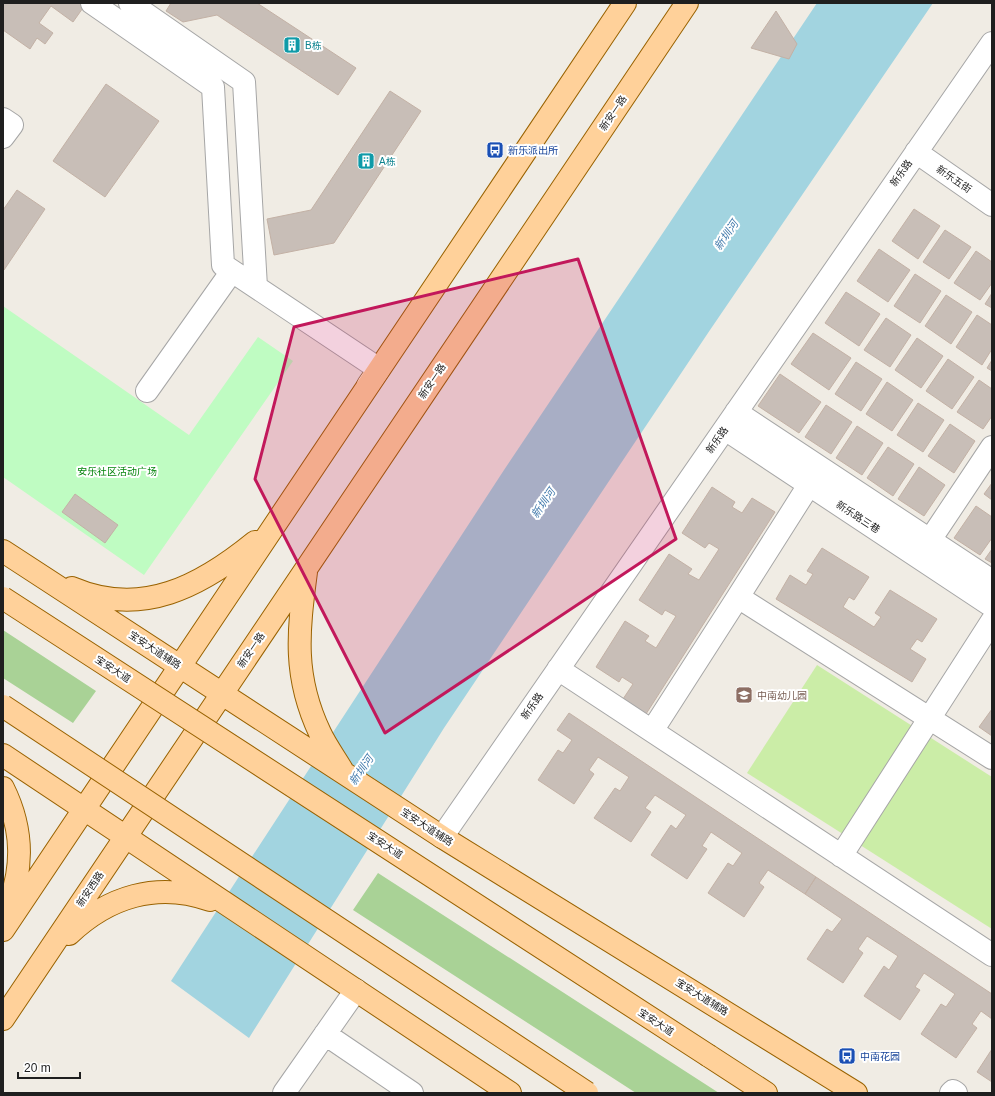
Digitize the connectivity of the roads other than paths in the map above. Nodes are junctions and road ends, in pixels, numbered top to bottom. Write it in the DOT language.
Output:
graph roads {
  1 [pos="92,3"];
  2 [pos="130,3"];
  3 [pos="625,3"];
  4 [pos="687,3"];
  5 [pos="992,43"];
  6 [pos="3,119"];
  7 [pos="3,137"];
  8 [pos="916,152"];
  9 [pos="992,205"];
  10 [pos="232,271"];
  11 [pos="256,287"];
  12 [pos="379,369"];
  13 [pos="147,391"];
  14 [pos="361,395"];
  15 [pos="730,420"];
  16 [pos="992,447"];
  17 [pos="810,485"];
  18 [pos="271,529"];
  19 [pos="930,540"];
  20 [pos="3,551"];
  21 [pos="307,567"];
  22 [pos="32,570"];
  23 [pos="992,581"];
  24 [pos="738,597"];
  25 [pos="3,598"];
  26 [pos="992,606"];
  27 [pos="992,621"];
  28 [pos="179,666"];
  29 [pos="558,669"];
  30 [pos="221,694"];
  31 [pos="3,706"];
  32 [pos="930,718"];
  33 [pos="652,731"];
  34 [pos="3,755"];
  35 [pos="992,758"];
  36 [pos="177,759"];
  37 [pos="344,774"];
  38 [pos="3,788"];
  39 [pos="83,809"];
  40 [pos="125,837"];
  41 [pos="442,837"];
  42 [pos="841,856"];
  43 [pos="230,907"];
  44 [pos="3,920"];
  45 [pos="3,930"];
  46 [pos="992,955"];
  47 [pos="37,969"];
  48 [pos="356,990"];
  49 [pos="3,1019"];
  50 [pos="325,1034"];
  51 [pos="284,1093"];
  52 [pos="412,1093"];
  53 [pos="510,1093"];
  54 [pos="587,1093"];
  55 [pos="766,1093"];
  56 [pos="856,1093"];
  57 [pos="951,1093"];
  58 [pos="956,1093"];
  1 -- 10 [label="street"];
  2 -- 11 [label="street"];
  3 -- 12 [label="main road"];
  4 -- 21 [label="main road, 新安一路"];
  5 -- 8 [label="street, 新乐路"];
  6 -- 7 [label="street"];
  8 -- 9 [label="street, 新乐五街"];
  8 -- 15 [label="street, 新乐路"];
  10 -- 11 [label="street"];
  10 -- 13 [label="street"];
  11 -- 12 [label="street"];
  12 -- 14 [label="street"];
  14 -- 18 [label="main road"];
  15 -- 17 [label="street, 新乐路三巷"];
  15 -- 19 [label="street"];
  15 -- 29 [label="street, 新乐路"];
  16 -- 19 [label="street"];
  17 -- 24 [label="street"];
  17 -- 26 [label="street, 新乐路三巷"];
  18 -- 22 [label="main road"];
  18 -- 28 [label="main road"];
  19 -- 23 [label="street"];
  20 -- 22 [label="main road, 宝安大道辅路"];
  21 -- 30 [label="main road, 新安一路"];
  21 -- 37 [label="main road"];
  22 -- 28 [label="main road, 宝安大道辅路"];
  24 -- 32 [label="street"];
  24 -- 33 [label="street"];
  25 -- 55 [label="main road, 宝安大道, bridge"];
  27 -- 32 [label="street"];
  28 -- 30 [label="main road, 宝安大道辅路"];
  28 -- 39 [label="main road"];
  29 -- 33 [label="street"];
  29 -- 41 [label="street, 新乐路"];
  30 -- 36 [label="main road, 新安一路"];
  30 -- 37 [label="main road, 宝安大道辅路"];
  31 -- 54 [label="main road, bridge"];
  32 -- 35 [label="street"];
  32 -- 42 [label="street"];
  33 -- 42 [label="street"];
  34 -- 39 [label="main road"];
  36 -- 40 [label="main road, 新安西路"];
  37 -- 41 [label="main road, 宝安大道辅路"];
  38 -- 44 [label="main road"];
  39 -- 40 [label="main road"];
  39 -- 45 [label="main road"];
  40 -- 43 [label="main road"];
  40 -- 47 [label="main road, 新安西路"];
  41 -- 56 [label="main road, 宝安大道辅路"];
  42 -- 46 [label="street"];
  43 -- 47 [label="main road"];
  43 -- 48 [label="main road"];
  47 -- 49 [label="main road, 新安西路"];
  48 -- 50 [label="street"];
  48 -- 53 [label="main road"];
  50 -- 51 [label="street"];
  50 -- 52 [label="street"];
  57 -- 58 [label="street"];
}
